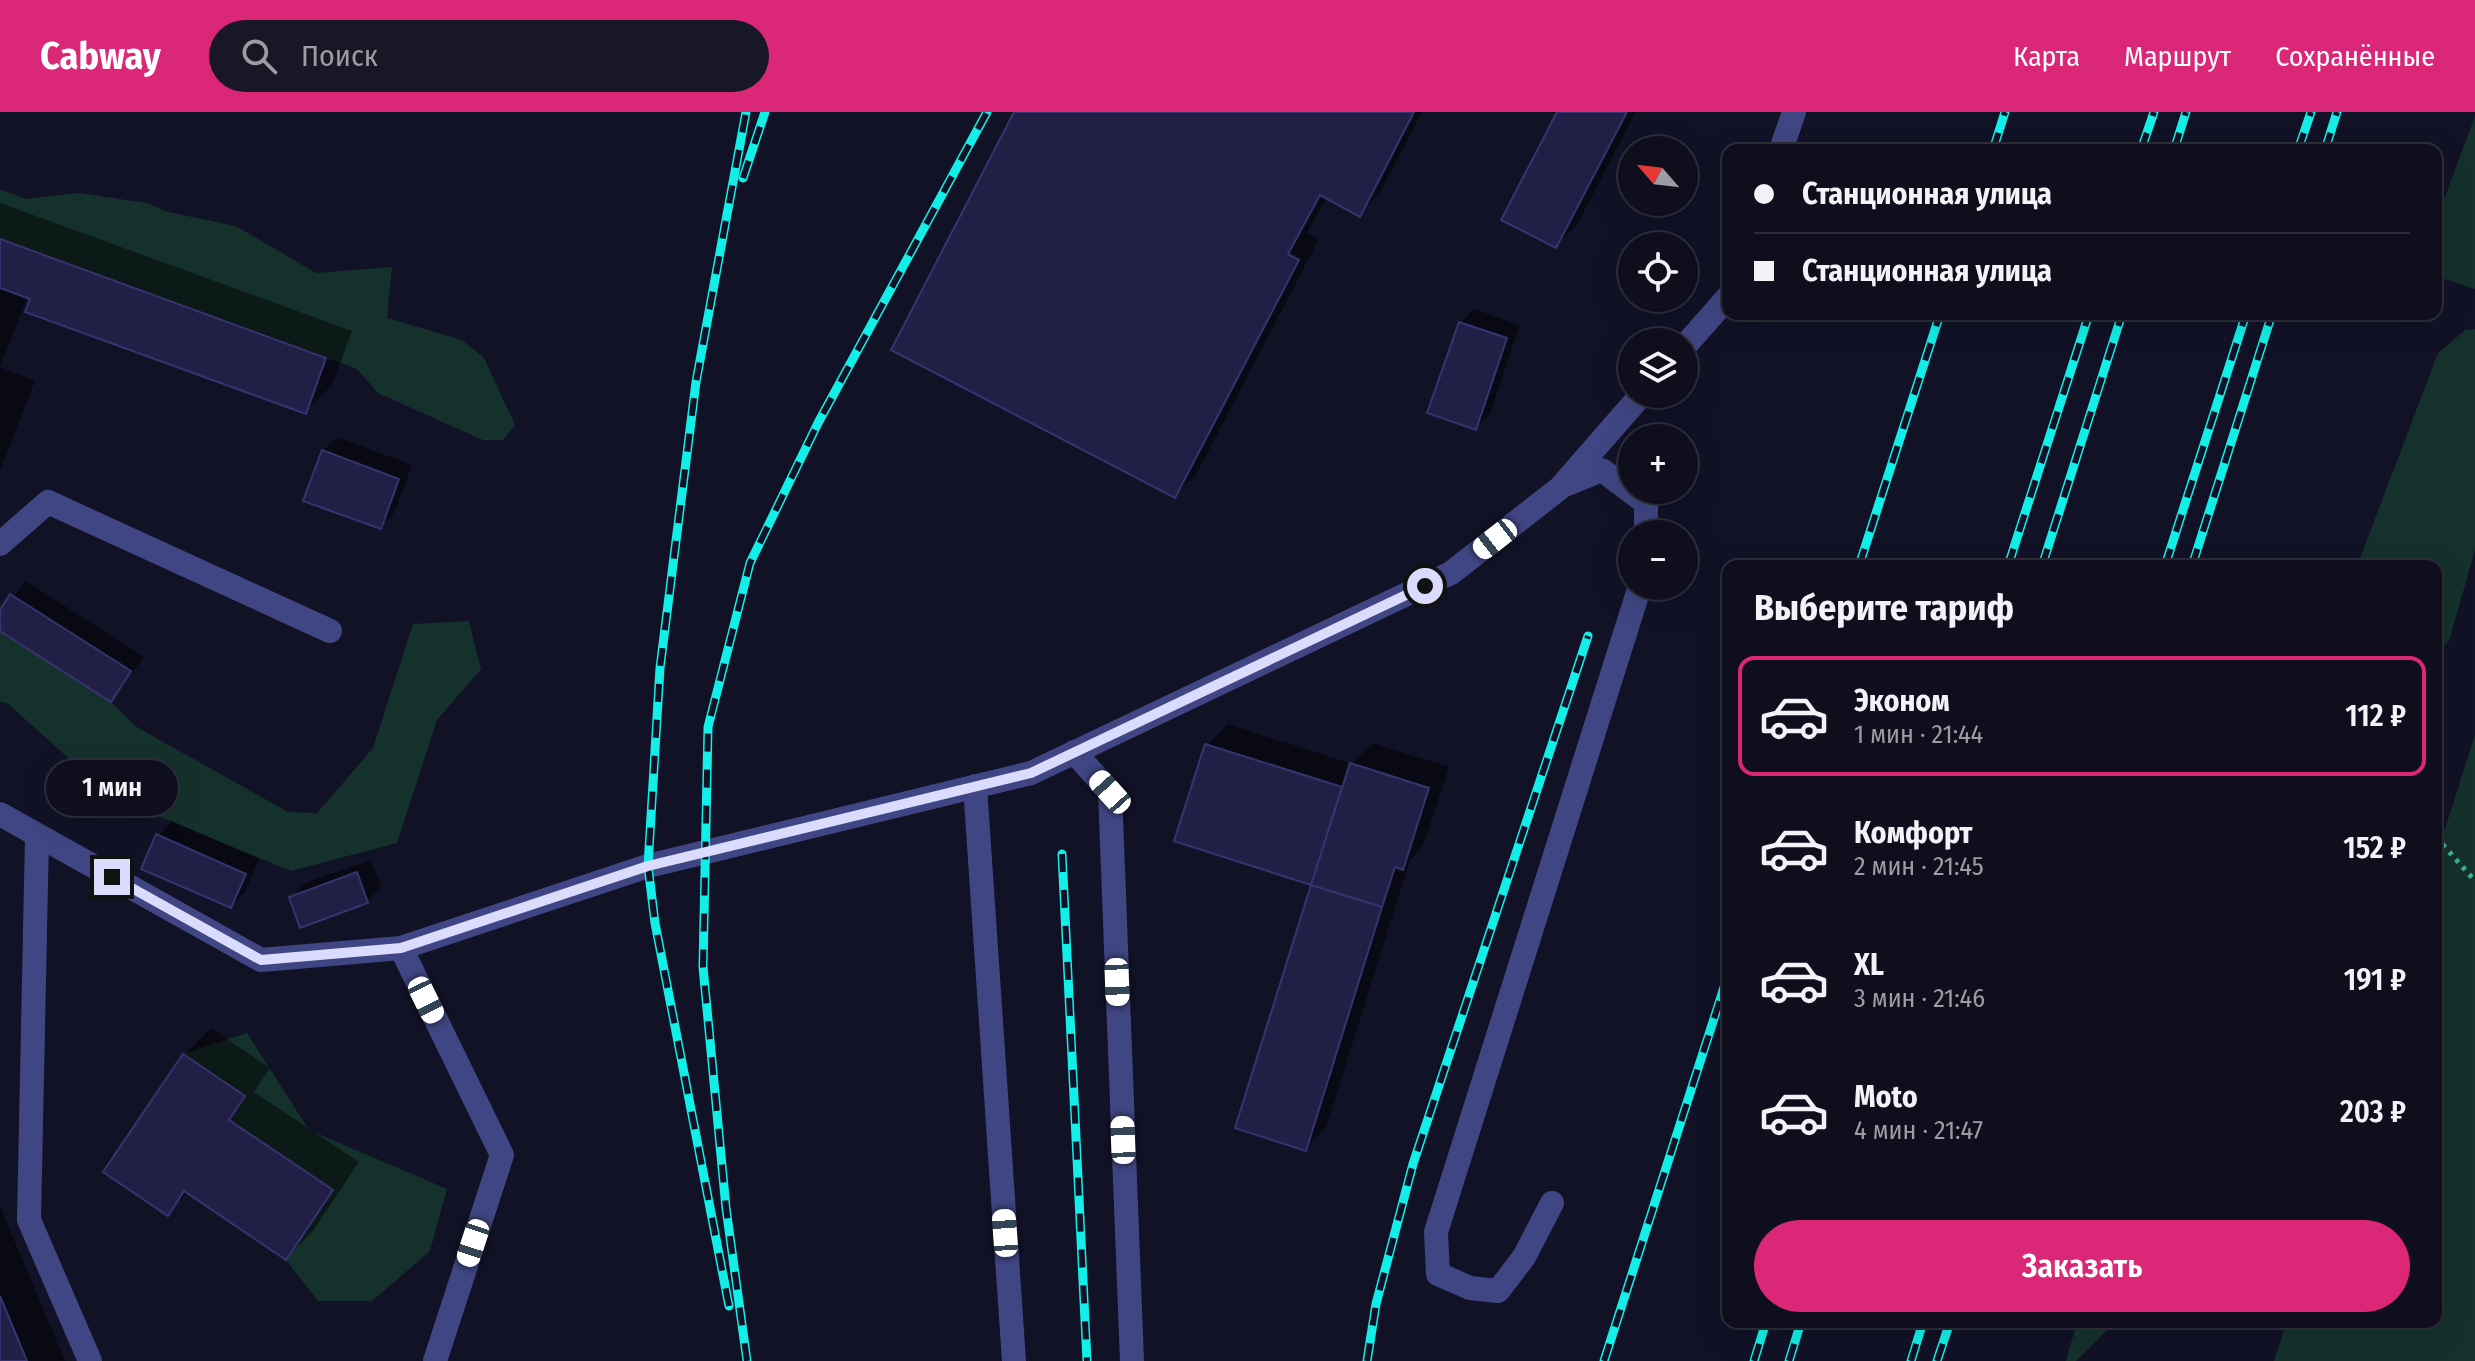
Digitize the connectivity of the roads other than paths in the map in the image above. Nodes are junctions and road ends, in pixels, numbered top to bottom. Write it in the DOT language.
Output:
graph roads {
  1 [pos="1794,112"];
  2 [pos="1783,144"];
  3 [pos="1722,304"];
  4 [pos="1698,331"];
  5 [pos="1630,408"];
  6 [pos="1560,488"];
  7 [pos="1646,520"];
  8 [pos="0,544"];
  9 [pos="1636,600"];
  10 [pos="330,631"];
  11 [pos="1074,752"];
  12 [pos="975,786"];
  13 [pos="0,814"];
  14 [pos="37,835"];
  15 [pos="401,948"];
  16 [pos="1552,1203"];
  17 [pos="90,1361"];
  18 [pos="435,1361"];
  19 [pos="1014,1361"];
  20 [pos="1132,1361"];
  1 -- 2 [label="street"];
  3 -- 4 [label="street"];
  5 -- 6 [label="street"];
  6 -- 7 [label="street"];
  6 -- 11 [label="street"];
  8 -- 10 [label="street"];
  9 -- 16 [label="street"];
  11 -- 12 [label="street"];
  11 -- 20 [label="street"];
  12 -- 15 [label="street"];
  12 -- 19 [label="street"];
  13 -- 14 [label="street"];
  14 -- 15 [label="street"];
  14 -- 17 [label="street"];
  15 -- 18 [label="street"];
}
